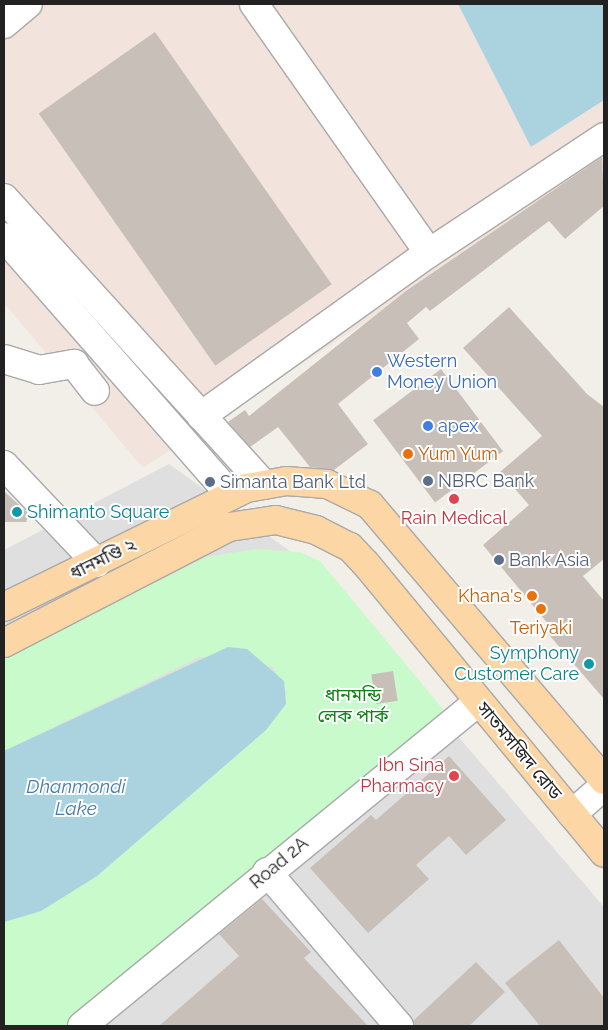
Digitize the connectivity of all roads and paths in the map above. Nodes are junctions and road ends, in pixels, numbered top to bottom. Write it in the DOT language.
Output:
graph roads {
  1 [pos="28,4"];
  2 [pos="254,4"];
  3 [pos="4,24"];
  4 [pos="604,137"];
  5 [pos="4,198"];
  6 [pos="4,238"];
  7 [pos="429,253"];
  8 [pos="4,359"];
  9 [pos="95,391"];
  10 [pos="201,416"];
  11 [pos="4,465"];
  12 [pos="264,485"];
  13 [pos="231,495"];
  14 [pos="258,520"];
  15 [pos="334,538"];
  16 [pos="97,563"];
  17 [pos="4,607"];
  18 [pos="4,642"];
  19 [pos="478,702"];
  20 [pos="604,780"];
  21 [pos="604,786"];
  22 [pos="572,814"];
  23 [pos="604,853"];
  24 [pos="267,872"];
  25 [pos="82,1026"];
  26 [pos="399,1026"];
  1 -- 3 [label="street"];
  2 -- 7 [label="street"];
  4 -- 7 [label="street"];
  5 -- 10 [label="street"];
  6 -- 13 [label="street"];
  7 -- 10 [label="street"];
  8 -- 9 [label="street"];
  10 -- 12 [label="street"];
  11 -- 16 [label="street"];
  12 -- 13 [label="main road, ধানমণ্ডি ২"];
  12 -- 14 [label="main road"];
  12 -- 20 [label="main road, ধানমণ্ডি ২"];
  13 -- 14 [label="main road"];
  13 -- 16 [label="main road, ধানমণ্ডি ২"];
  14 -- 15 [label="main road, ধানমণ্ডি ২"];
  14 -- 18 [label="main road, ধানমণ্ডি ২"];
  15 -- 19 [label="main road, সাতমসজিদ রোড"];
  16 -- 17 [label="main road, ধানমণ্ডি ২"];
  19 -- 22 [label="main road, সাতমসজিদ রোড"];
  19 -- 24 [label="street, Road 2A"];
  21 -- 22 [label="street"];
  22 -- 23 [label="main road, সাতমসজিদ রোড"];
  24 -- 25 [label="street, Road 2A"];
  24 -- 26 [label="street"];
}
